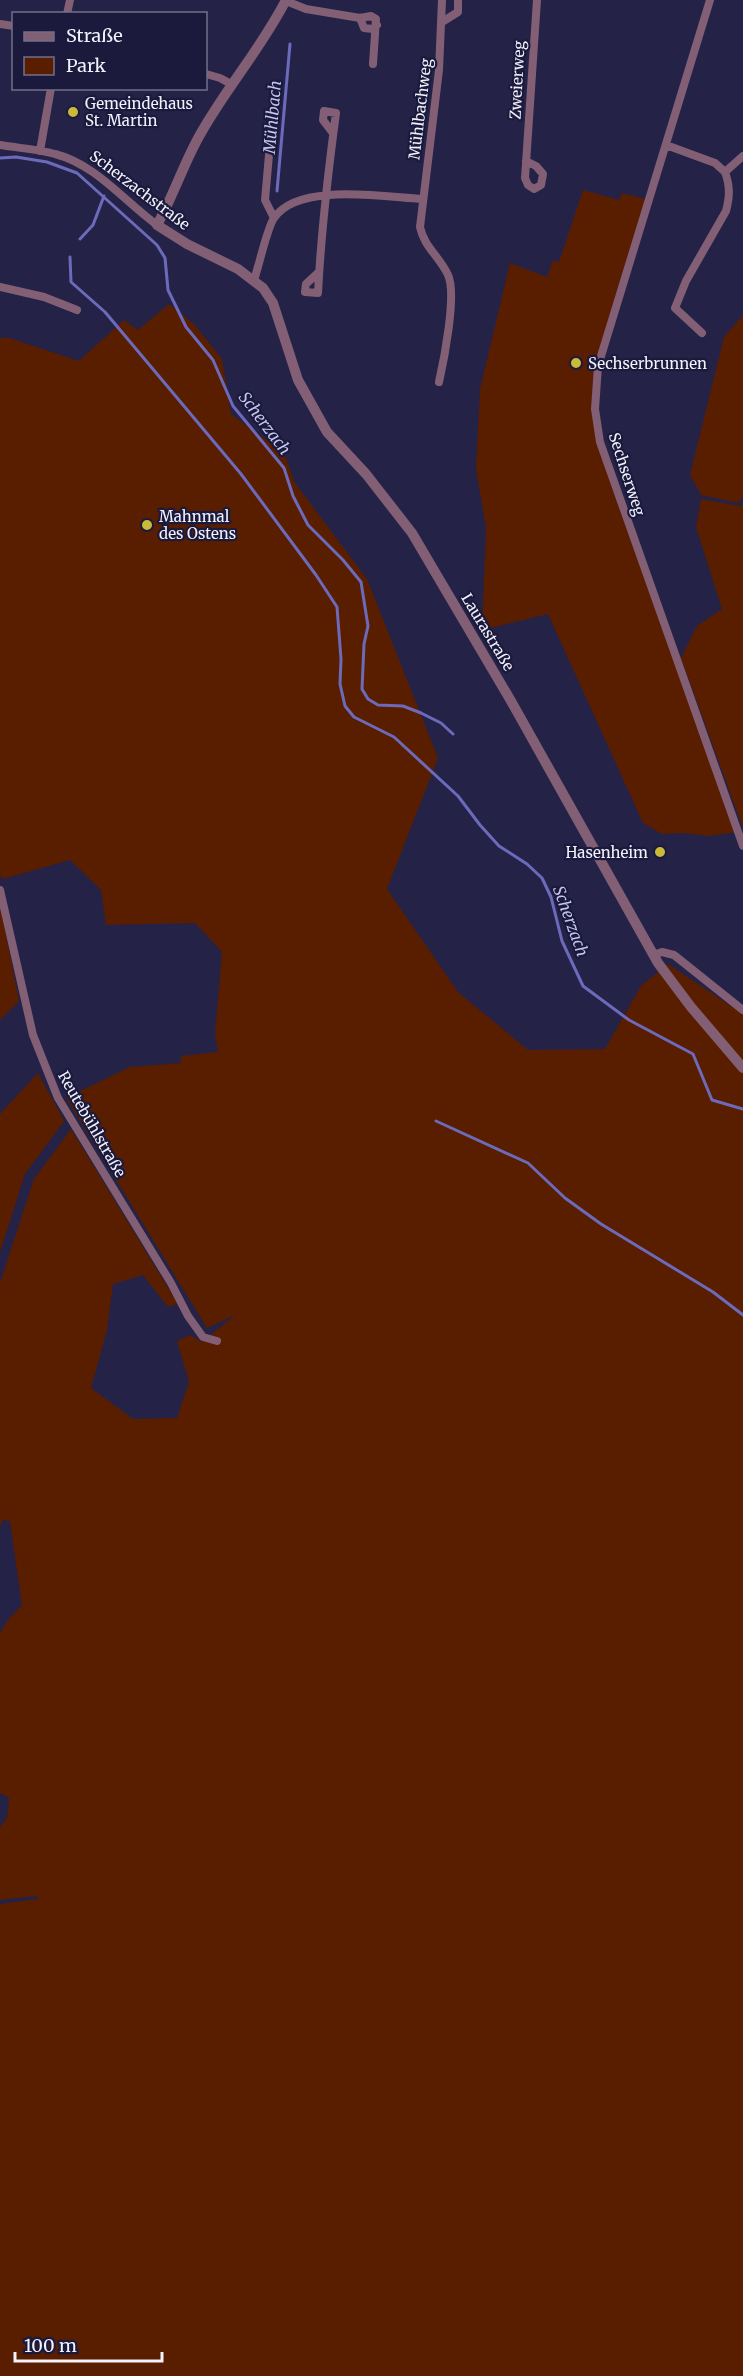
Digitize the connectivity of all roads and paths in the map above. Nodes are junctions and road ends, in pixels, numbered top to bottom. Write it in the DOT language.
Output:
graph roads {
  1 [pos="286,0"];
  2 [pos="442,0"];
  3 [pos="458,0"];
  4 [pos="537,0"];
  5 [pos="710,0"];
  6 [pos="442,22"];
  7 [pos="373,64"];
  8 [pos="207,74"];
  9 [pos="231,84"];
  10 [pos="51,90"];
  11 [pos="272,121"];
  12 [pos="333,133"];
  13 [pos="0,145"];
  14 [pos="666,145"];
  15 [pos="40,151"];
  16 [pos="743,156"];
  17 [pos="526,161"];
  18 [pos="725,172"];
  19 [pos="325,194"];
  20 [pos="422,199"];
  21 [pos="274,218"];
  22 [pos="157,225"];
  23 [pos="319,272"];
  24 [pos="254,280"];
  25 [pos="0,287"];
  26 [pos="77,310"];
  27 [pos="702,333"];
  28 [pos="439,382"];
  29 [pos="743,846"];
  30 [pos="0,890"];
  31 [pos="653,955"];
  32 [pos="743,1010"];
  33 [pos="743,1068"];
  34 [pos="218,1341"];
  1 -- 7 [label="street"];
  1 -- 9 [label="street"];
  2 -- 6 [label="street, Mühlbachweg"];
  3 -- 6 [label="street"];
  4 -- 17 [label="street, Zweierweg"];
  5 -- 14 [label="street, Sechserweg"];
  6 -- 20 [label="street, Mühlbachweg"];
  8 -- 9 [label="street"];
  9 -- 22 [label="street"];
  10 -- 15 [label="street"];
  11 -- 21 [label="street"];
  12 -- 19 [label="street"];
  13 -- 15 [label="street, Scherzachstraße"];
  14 -- 18 [label="street"];
  14 -- 29 [label="street, Sechserweg"];
  15 -- 22 [label="street, Scherzachstraße"];
  16 -- 18 [label="street"];
  18 -- 27 [label="street"];
  19 -- 20 [label="street"];
  19 -- 21 [label="street"];
  19 -- 23 [label="street"];
  20 -- 28 [label="street, Mühlbachweg"];
  21 -- 24 [label="street"];
  22 -- 24 [label="street, Scherzachstraße"];
  24 -- 31 [label="street, Laurastraße"];
  25 -- 26 [label="street"];
  30 -- 34 [label="street, Reutebühlstraße"];
  31 -- 32 [label="street"];
  31 -- 33 [label="street, Laurastraße"];
}
